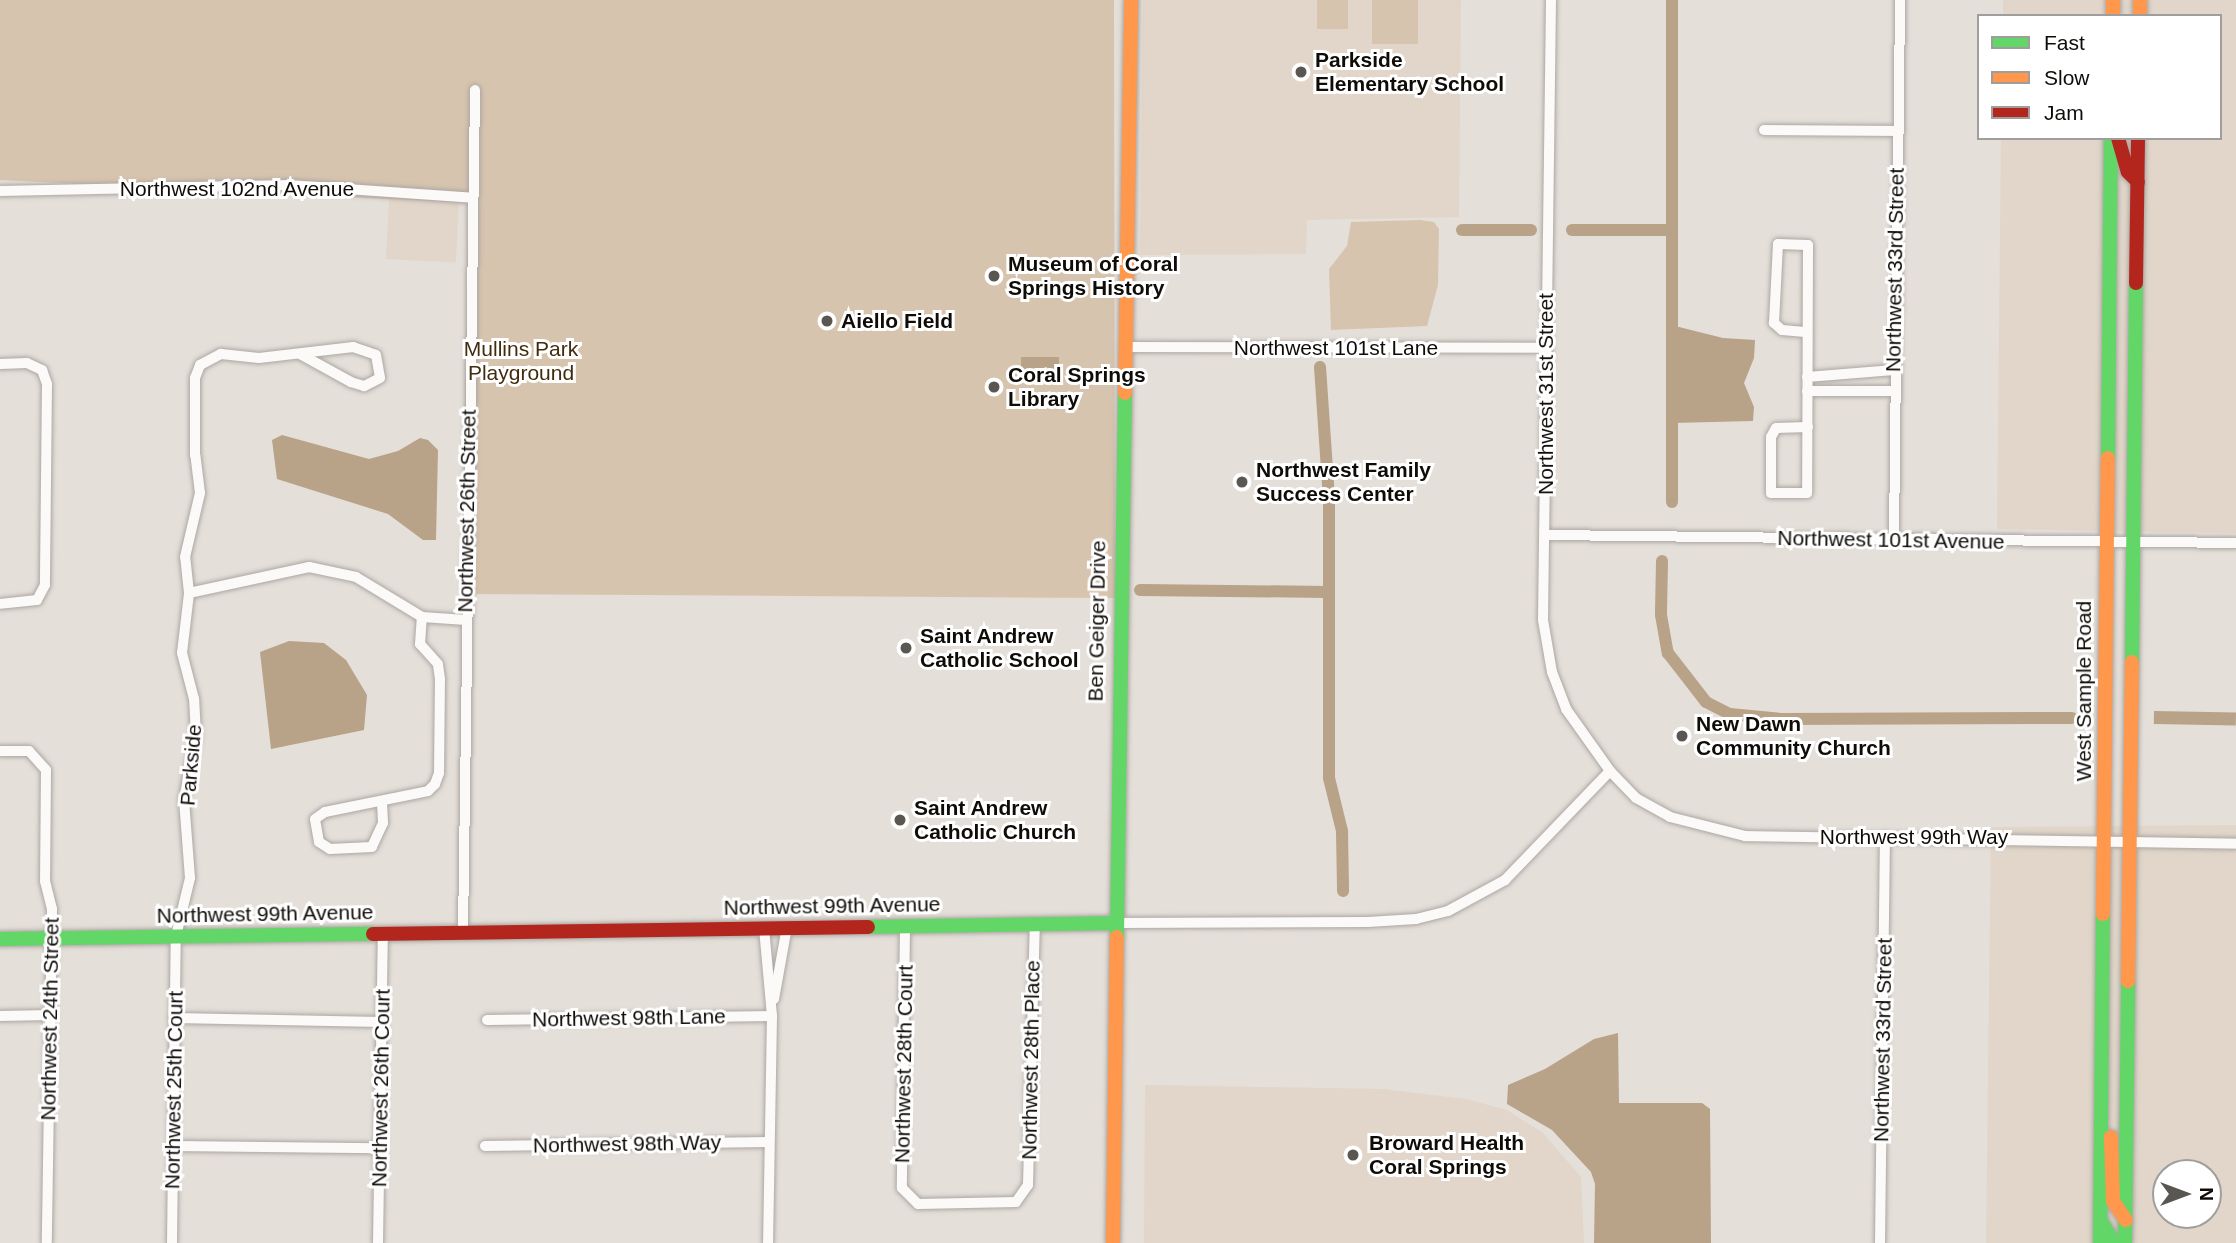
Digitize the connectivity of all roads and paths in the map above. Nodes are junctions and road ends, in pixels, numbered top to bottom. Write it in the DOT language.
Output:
graph roads {
  1 [pos="1131,0"];
  2 [pos="1551,0"];
  3 [pos="1900,0"];
  4 [pos="475,90"];
  5 [pos="1765,130"];
  6 [pos="1898,131"];
  7 [pos="2112,140"];
  8 [pos="2119,140"];
  9 [pos="2138,140"];
  10 [pos="2111,180"];
  11 [pos="2138,182"];
  12 [pos="0,191"];
  13 [pos="473,198"];
  14 [pos="2137,257"];
  15 [pos="1805,332"];
  16 [pos="1126,347"];
  17 [pos="1545,348"];
  18 [pos="300,354"];
  19 [pos="0,364"];
  20 [pos="1894,370"];
  21 [pos="1807,377"];
  22 [pos="1807,391"];
  23 [pos="1894,391"];
  24 [pos="1808,427"];
  25 [pos="1546,535"];
  26 [pos="1894,540"];
  27 [pos="2106,542"];
  28 [pos="2133,542"];
  29 [pos="2236,543"];
  30 [pos="189,593"];
  31 [pos="0,604"];
  32 [pos="422,617"];
  33 [pos="466,620"];
  34 [pos="0,751"];
  35 [pos="1610,771"];
  36 [pos="382,803"];
  37 [pos="1885,837"];
  38 [pos="2105,840"];
  39 [pos="2132,842"];
  40 [pos="2236,844"];
  41 [pos="1114,923"];
  42 [pos="1035,925"];
  43 [pos="787,927"];
  44 [pos="905,927"];
  45 [pos="764,928"];
  46 [pos="383,932"];
  47 [pos="463,932"];
  48 [pos="176,936"];
  49 [pos="0,939"];
  50 [pos="51,939"];
  51 [pos="0,1016"];
  52 [pos="51,1016"];
  53 [pos="772,1016"];
  54 [pos="174,1018"];
  55 [pos="487,1020"];
  56 [pos="382,1022"];
  57 [pos="2101,1090"];
  58 [pos="769,1142"];
  59 [pos="173,1146"];
  60 [pos="485,1146"];
  61 [pos="379,1148"];
  62 [pos="909,1200"];
  63 [pos="2126,1220"];
  64 [pos="2101,1221"];
  65 [pos="47,1243"];
  66 [pos="172,1243"];
  67 [pos="378,1243"];
  68 [pos="768,1243"];
  69 [pos="1113,1243"];
  70 [pos="1880,1243"];
  71 [pos="2100,1243"];
  72 [pos="2115,1243"];
  73 [pos="2125,1243"];
  1 -- 16 [label="main road, Ben Geiger Drive"];
  2 -- 17 [label="street, Northwest 31st Street"];
  3 -- 6 [label="street, Northwest 33rd Street"];
  4 -- 13 [label="street, Northwest 26th Street"];
  5 -- 6 [label="street"];
  6 -- 20 [label="street, Northwest 33rd Street"];
  7 -- 10 [label="main road, West Sample Road"];
  8 -- 11 [label="main road"];
  9 -- 11 [label="main road"];
  10 -- 14 [label="main road"];
  10 -- 27 [label="main road, West Sample Road"];
  11 -- 14 [label="main road"];
  12 -- 13 [label="street, Northwest 102nd Avenue"];
  13 -- 33 [label="street, Northwest 26th Street"];
  14 -- 28 [label="main road"];
  15 -- 15 [label="street"];
  15 -- 21 [label="street"];
  16 -- 17 [label="street, Northwest 101st Lane"];
  16 -- 41 [label="main road, Ben Geiger Drive"];
  17 -- 25 [label="street, Northwest 31st Street"];
  18 -- 18 [label="street, Parkside"];
  18 -- 30 [label="street, Parkside"];
  19 -- 31 [label="street"];
  20 -- 21 [label="street"];
  20 -- 23 [label="street, Northwest 33rd Street"];
  21 -- 22 [label="street"];
  22 -- 23 [label="street"];
  22 -- 24 [label="street"];
  23 -- 26 [label="street, Northwest 33rd Street"];
  24 -- 24 [label="street"];
  25 -- 26 [label="street, Northwest 101st Avenue"];
  25 -- 35 [label="street, Northwest 31st Street"];
  26 -- 27 [label="street, Northwest 101st Avenue"];
  27 -- 28 [label="street, Northwest 101st Avenue"];
  27 -- 38 [label="main road, West Sample Road"];
  28 -- 29 [label="street, Northwest 101st Avenue"];
  28 -- 39 [label="main road"];
  30 -- 32 [label="street"];
  30 -- 48 [label="street, Parkside"];
  32 -- 33 [label="street"];
  32 -- 36 [label="street"];
  33 -- 47 [label="street, Northwest 26th Street"];
  34 -- 50 [label="street, Northwest 24th Street"];
  35 -- 37 [label="street, Northwest 99th Way"];
  35 -- 41 [label="street, Northwest 99th Avenue"];
  36 -- 36 [label="street"];
  37 -- 38 [label="street, Northwest 99th Way"];
  37 -- 70 [label="street, Northwest 33rd Street"];
  38 -- 39 [label="street, Northwest 99th Way"];
  38 -- 57 [label="main road, West Sample Road"];
  39 -- 40 [label="street, Northwest 99th Way"];
  39 -- 63 [label="main road"];
  41 -- 42 [label="main road, Northwest 99th Avenue"];
  41 -- 69 [label="main road, Ben Geiger Drive"];
  42 -- 44 [label="main road, Northwest 99th Avenue"];
  42 -- 62 [label="street, Northwest 28th Place"];
  43 -- 44 [label="main road, Northwest 99th Avenue"];
  43 -- 45 [label="main road, Northwest 99th Avenue"];
  43 -- 53 [label="street"];
  44 -- 62 [label="street, Northwest 28th Court"];
  45 -- 47 [label="main road, Northwest 99th Avenue"];
  45 -- 53 [label="street"];
  46 -- 47 [label="main road, Northwest 99th Avenue"];
  46 -- 48 [label="main road, Northwest 99th Avenue"];
  46 -- 56 [label="street, Northwest 26th Court"];
  48 -- 50 [label="main road, Northwest 99th Avenue"];
  48 -- 54 [label="street, Northwest 25th Court"];
  49 -- 50 [label="main road, Northwest 99th Avenue"];
  50 -- 52 [label="street, Northwest 24th Street"];
  51 -- 52 [label="street"];
  52 -- 65 [label="street, Northwest 24th Street"];
  53 -- 55 [label="street, Northwest 98th Lane"];
  53 -- 58 [label="street"];
  54 -- 56 [label="street"];
  54 -- 59 [label="street, Northwest 25th Court"];
  56 -- 61 [label="street, Northwest 26th Court"];
  57 -- 63 [label="main road"];
  57 -- 64 [label="main road, West Sample Road"];
  58 -- 60 [label="street, Northwest 98th Way"];
  58 -- 68 [label="street"];
  59 -- 61 [label="street"];
  59 -- 66 [label="street, Northwest 25th Court"];
  61 -- 67 [label="street, Northwest 26th Court"];
  63 -- 73 [label="main road"];
  64 -- 71 [label="main road, West Sample Road"];
  64 -- 72 [label="main road"];
}
